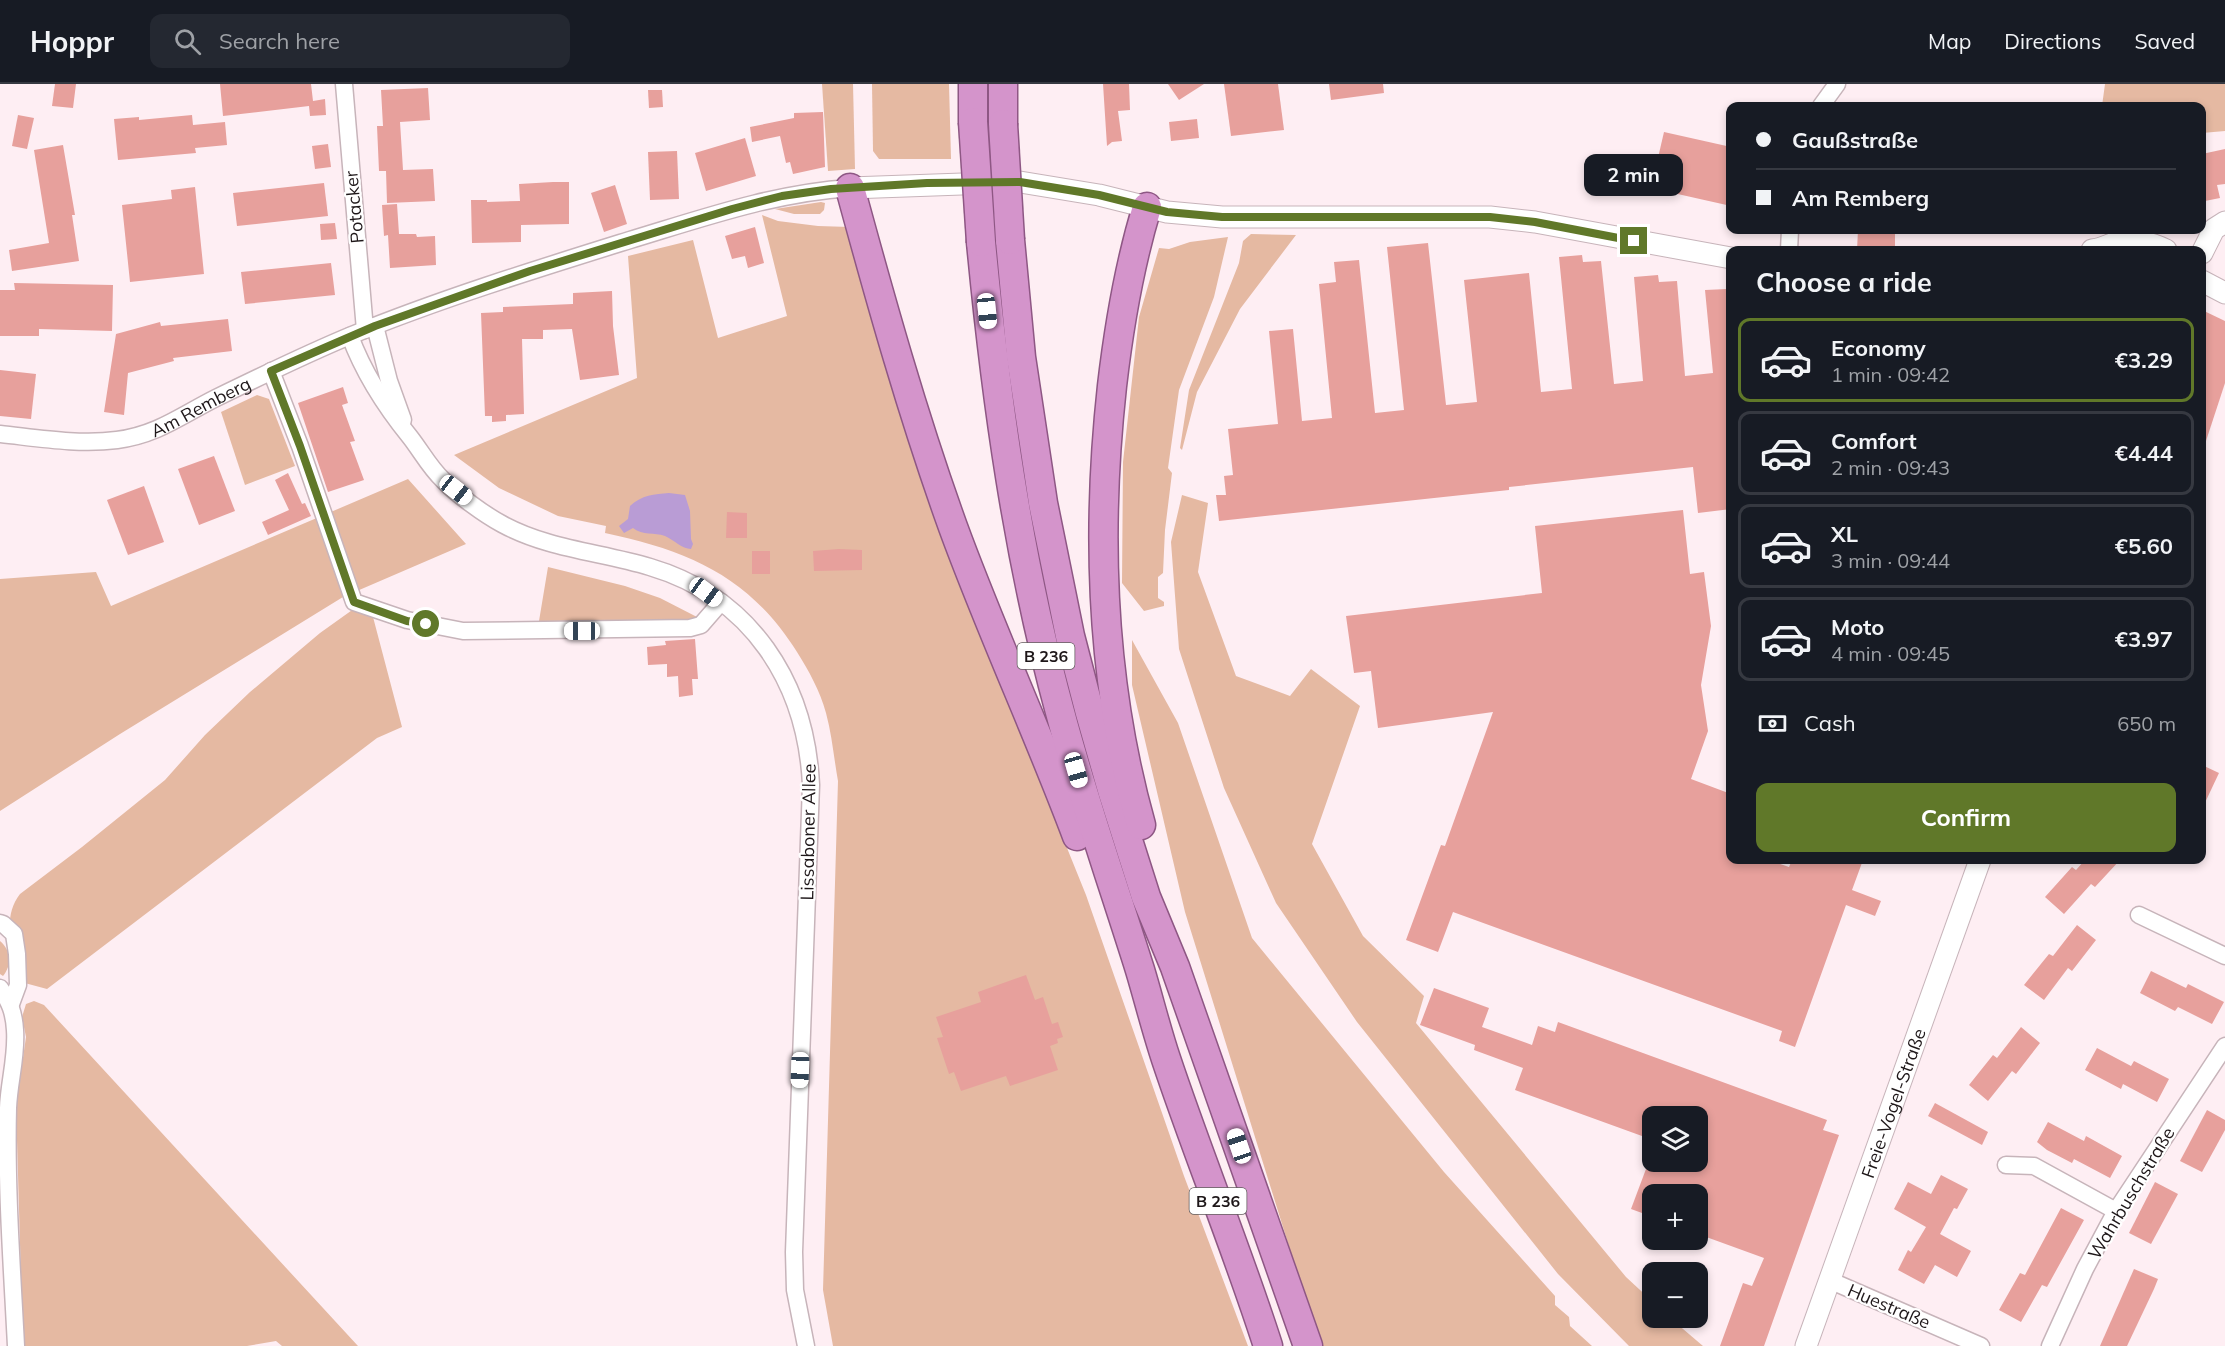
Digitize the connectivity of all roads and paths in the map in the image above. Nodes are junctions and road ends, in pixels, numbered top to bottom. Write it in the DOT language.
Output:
graph roads {
  1 [pos="344,84"];
  2 [pos="973,84"];
  3 [pos="1002,84"];
  4 [pos="1837,84"];
  5 [pos="1824,102"];
  6 [pos="850,188"];
  7 [pos="1147,207"];
  8 [pos="2206,222"];
  9 [pos="2225,222"];
  10 [pos="2152,234"];
  11 [pos="2142,243"];
  12 [pos="2108,246"];
  13 [pos="2152,246"];
  14 [pos="2206,246"];
  15 [pos="1726,257"];
  16 [pos="2206,283"];
  17 [pos="2225,293"];
  18 [pos="363,330"];
  19 [pos="271,371"];
  20 [pos="0,434"];
  21 [pos="408,435"];
  22 [pos="721,602"];
  23 [pos="1979,864"];
  24 [pos="2139,915"];
  25 [pos="0,923"];
  26 [pos="2225,956"];
  27 [pos="1175,966"];
  28 [pos="0,988"];
  29 [pos="11,1004"];
  30 [pos="2225,1046"];
  31 [pos="1166,1058"];
  32 [pos="2006,1166"];
  33 [pos="4,1199"];
  34 [pos="2116,1211"];
  35 [pos="1829,1280"];
  36 [pos="16,1346"];
  37 [pos="806,1346"];
  38 [pos="1268,1346"];
  39 [pos="1308,1346"];
  40 [pos="1806,1346"];
  41 [pos="1981,1346"];
  42 [pos="2050,1346"];
  1 -- 18 [label="street, Potacker"];
  2 -- 31 [label="highway, B 236, bridge"];
  3 -- 27 [label="highway, B 236, bridge"];
  4 -- 5 [label="street"];
  6 -- 7 [label="street, Am Remberg"];
  6 -- 18 [label="street, Am Remberg"];
  6 -- 31 [label="highway"];
  7 -- 15 [label="street, Am Remberg"];
  7 -- 27 [label="highway"];
  8 -- 9 [label="street"];
  9 -- 14 [label="street"];
  10 -- 11 [label="street"];
  11 -- 12 [label="street"];
  11 -- 13 [label="street"];
  16 -- 17 [label="street"];
  18 -- 19 [label="street, Am Remberg"];
  18 -- 21 [label="street, Lissaboner Allee"];
  18 -- 21 [label="street, Lissaboner Allee"];
  19 -- 20 [label="street, Am Remberg"];
  19 -- 22 [label="street"];
  21 -- 22 [label="street, Lissaboner Allee"];
  22 -- 37 [label="street, Lissaboner Allee"];
  23 -- 35 [label="street, Freie-Vogel-Straße"];
  24 -- 26 [label="street"];
  25 -- 29 [label="street"];
  27 -- 39 [label="highway, B 236"];
  28 -- 29 [label="street"];
  29 -- 33 [label="street"];
  30 -- 34 [label="street, Wahrbuschstraße"];
  31 -- 38 [label="highway, B 236"];
  32 -- 34 [label="street"];
  33 -- 36 [label="street"];
  34 -- 42 [label="street, Wahrbuschstraße"];
  35 -- 40 [label="street, Freie-Vogel-Straße"];
  35 -- 41 [label="street, Huestraße"];
}
